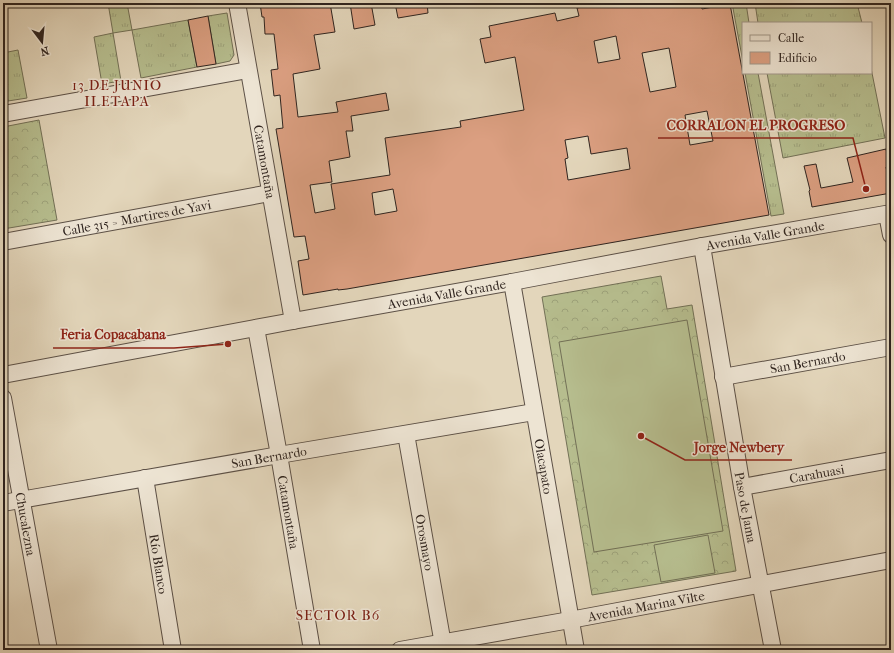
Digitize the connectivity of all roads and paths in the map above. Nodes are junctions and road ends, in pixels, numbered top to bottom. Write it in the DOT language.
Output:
graph roads {
  1 [pos="237,3"];
  2 [pos="248,70"];
  3 [pos="3,114"];
  4 [pos="270,193"];
  5 [pos="889,214"];
  6 [pos="891,235"];
  7 [pos="3,242"];
  8 [pos="702,246"];
  9 [pos="512,282"];
  10 [pos="293,320"];
  11 [pos="256,328"];
  12 [pos="891,347"];
  13 [pos="3,375"];
  14 [pos="723,377"];
  15 [pos="3,398"];
  16 [pos="534,412"];
  17 [pos="406,434"];
  18 [pos="279,455"];
  19 [pos="891,460"];
  20 [pos="145,478"];
  21 [pos="742,487"];
  22 [pos="21,500"];
  23 [pos="3,503"];
  24 [pos="891,560"];
  25 [pos="760,584"];
  26 [pos="570,620"];
  27 [pos="444,646"];
  28 [pos="48,650"];
  29 [pos="173,650"];
  30 [pos="312,650"];
  31 [pos="400,650"];
  32 [pos="576,650"];
  33 [pos="773,650"];
  1 -- 2 [label="street, Catamontaña"];
  2 -- 3 [label="street"];
  2 -- 4 [label="street, Catamontaña"];
  4 -- 7 [label="street, Calle 315 = Martires de Yavi"];
  4 -- 10 [label="street, Catamontaña"];
  5 -- 6 [label="street"];
  5 -- 8 [label="street, Avenida Valle Grande"];
  8 -- 9 [label="street, Avenida Valle Grande"];
  8 -- 14 [label="street, Paso de Jama"];
  9 -- 10 [label="street, Avenida Valle Grande"];
  9 -- 16 [label="street, Olacapato"];
  10 -- 11 [label="street, Avenida Valle Grande"];
  11 -- 13 [label="street, Avenida Valle Grande"];
  11 -- 18 [label="street, Catamontaña"];
  12 -- 14 [label="street, San Bernardo"];
  14 -- 21 [label="street, Paso de Jama"];
  15 -- 22 [label="street, Chucalezna"];
  16 -- 17 [label="street, San Bernardo"];
  16 -- 26 [label="street, Olacapato"];
  17 -- 18 [label="street, San Bernardo"];
  17 -- 27 [label="street, Orosmayo"];
  18 -- 20 [label="street, San Bernardo"];
  18 -- 30 [label="street, Catamontaña"];
  19 -- 21 [label="street, Carahuasi"];
  20 -- 22 [label="street, San Bernardo"];
  20 -- 29 [label="street, Río Blanco"];
  21 -- 25 [label="street, Paso de Jama"];
  22 -- 23 [label="street, San Bernardo"];
  22 -- 28 [label="street, Chucalezna"];
  24 -- 25 [label="street, Avenida Marina Vilte"];
  25 -- 26 [label="street, Avenida Marina Vilte"];
  25 -- 33 [label="street, Paso de Jama"];
  26 -- 27 [label="street, Avenida Marina Vilte"];
  26 -- 32 [label="street, Olacapato"];
  27 -- 31 [label="street, Avenida Marina Vilte"];
}
